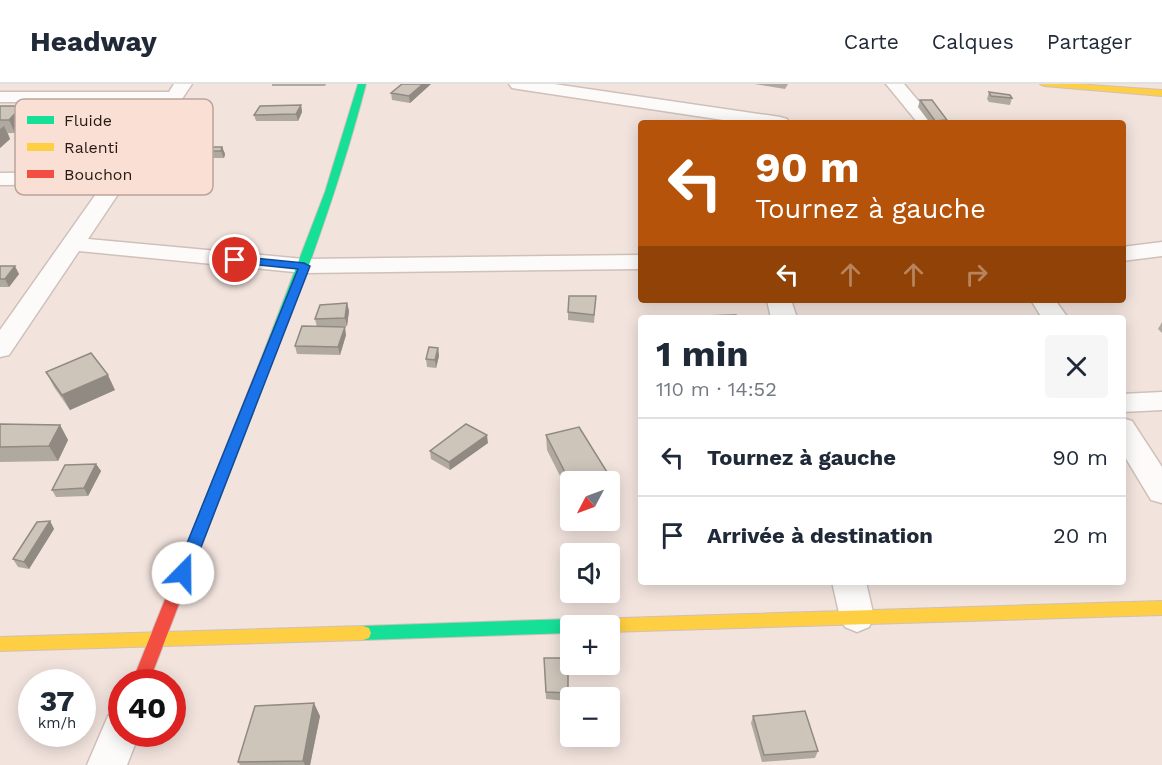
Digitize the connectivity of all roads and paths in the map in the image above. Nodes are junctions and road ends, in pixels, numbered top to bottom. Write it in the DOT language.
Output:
graph roads {
  1 [pos="362,84"];
  2 [pos="518,84"];
  3 [pos="895,84"];
  4 [pos="1044,84"];
  5 [pos="179,90"];
  6 [pos="1162,93"];
  7 [pos="0,97"];
  8 [pos="741,120"];
  9 [pos="925,120"];
  10 [pos="0,179"];
  11 [pos="15,179"];
  12 [pos="106,195"];
  13 [pos="72,244"];
  14 [pos="1162,249"];
  15 [pos="1126,254"];
  16 [pos="638,262"];
  17 [pos="304,266"];
  18 [pos="0,349"];
  19 [pos="1162,401"];
  20 [pos="1126,403"];
  21 [pos="1126,434"];
  22 [pos="1162,492"];
  23 [pos="850,585"];
  24 [pos="1162,608"];
  25 [pos="858,617"];
  26 [pos="620,625"];
  27 [pos="560,626"];
  28 [pos="157,639"];
  29 [pos="0,644"];
  30 [pos="145,669"];
  31 [pos="114,747"];
  32 [pos="107,765"];
  1 -- 17 [label="street"];
  2 -- 8 [label="street"];
  3 -- 9 [label="street"];
  4 -- 6 [label="street"];
  5 -- 7 [label="street"];
  10 -- 11 [label="street"];
  12 -- 13 [label="street"];
  13 -- 17 [label="street"];
  13 -- 18 [label="street"];
  14 -- 15 [label="street"];
  16 -- 17 [label="street"];
  17 -- 28 [label="street"];
  19 -- 20 [label="street"];
  21 -- 22 [label="street"];
  23 -- 25 [label="street"];
  24 -- 25 [label="street"];
  25 -- 26 [label="street"];
  27 -- 28 [label="street"];
  28 -- 29 [label="street"];
  28 -- 30 [label="street"];
  31 -- 32 [label="street"];
}
